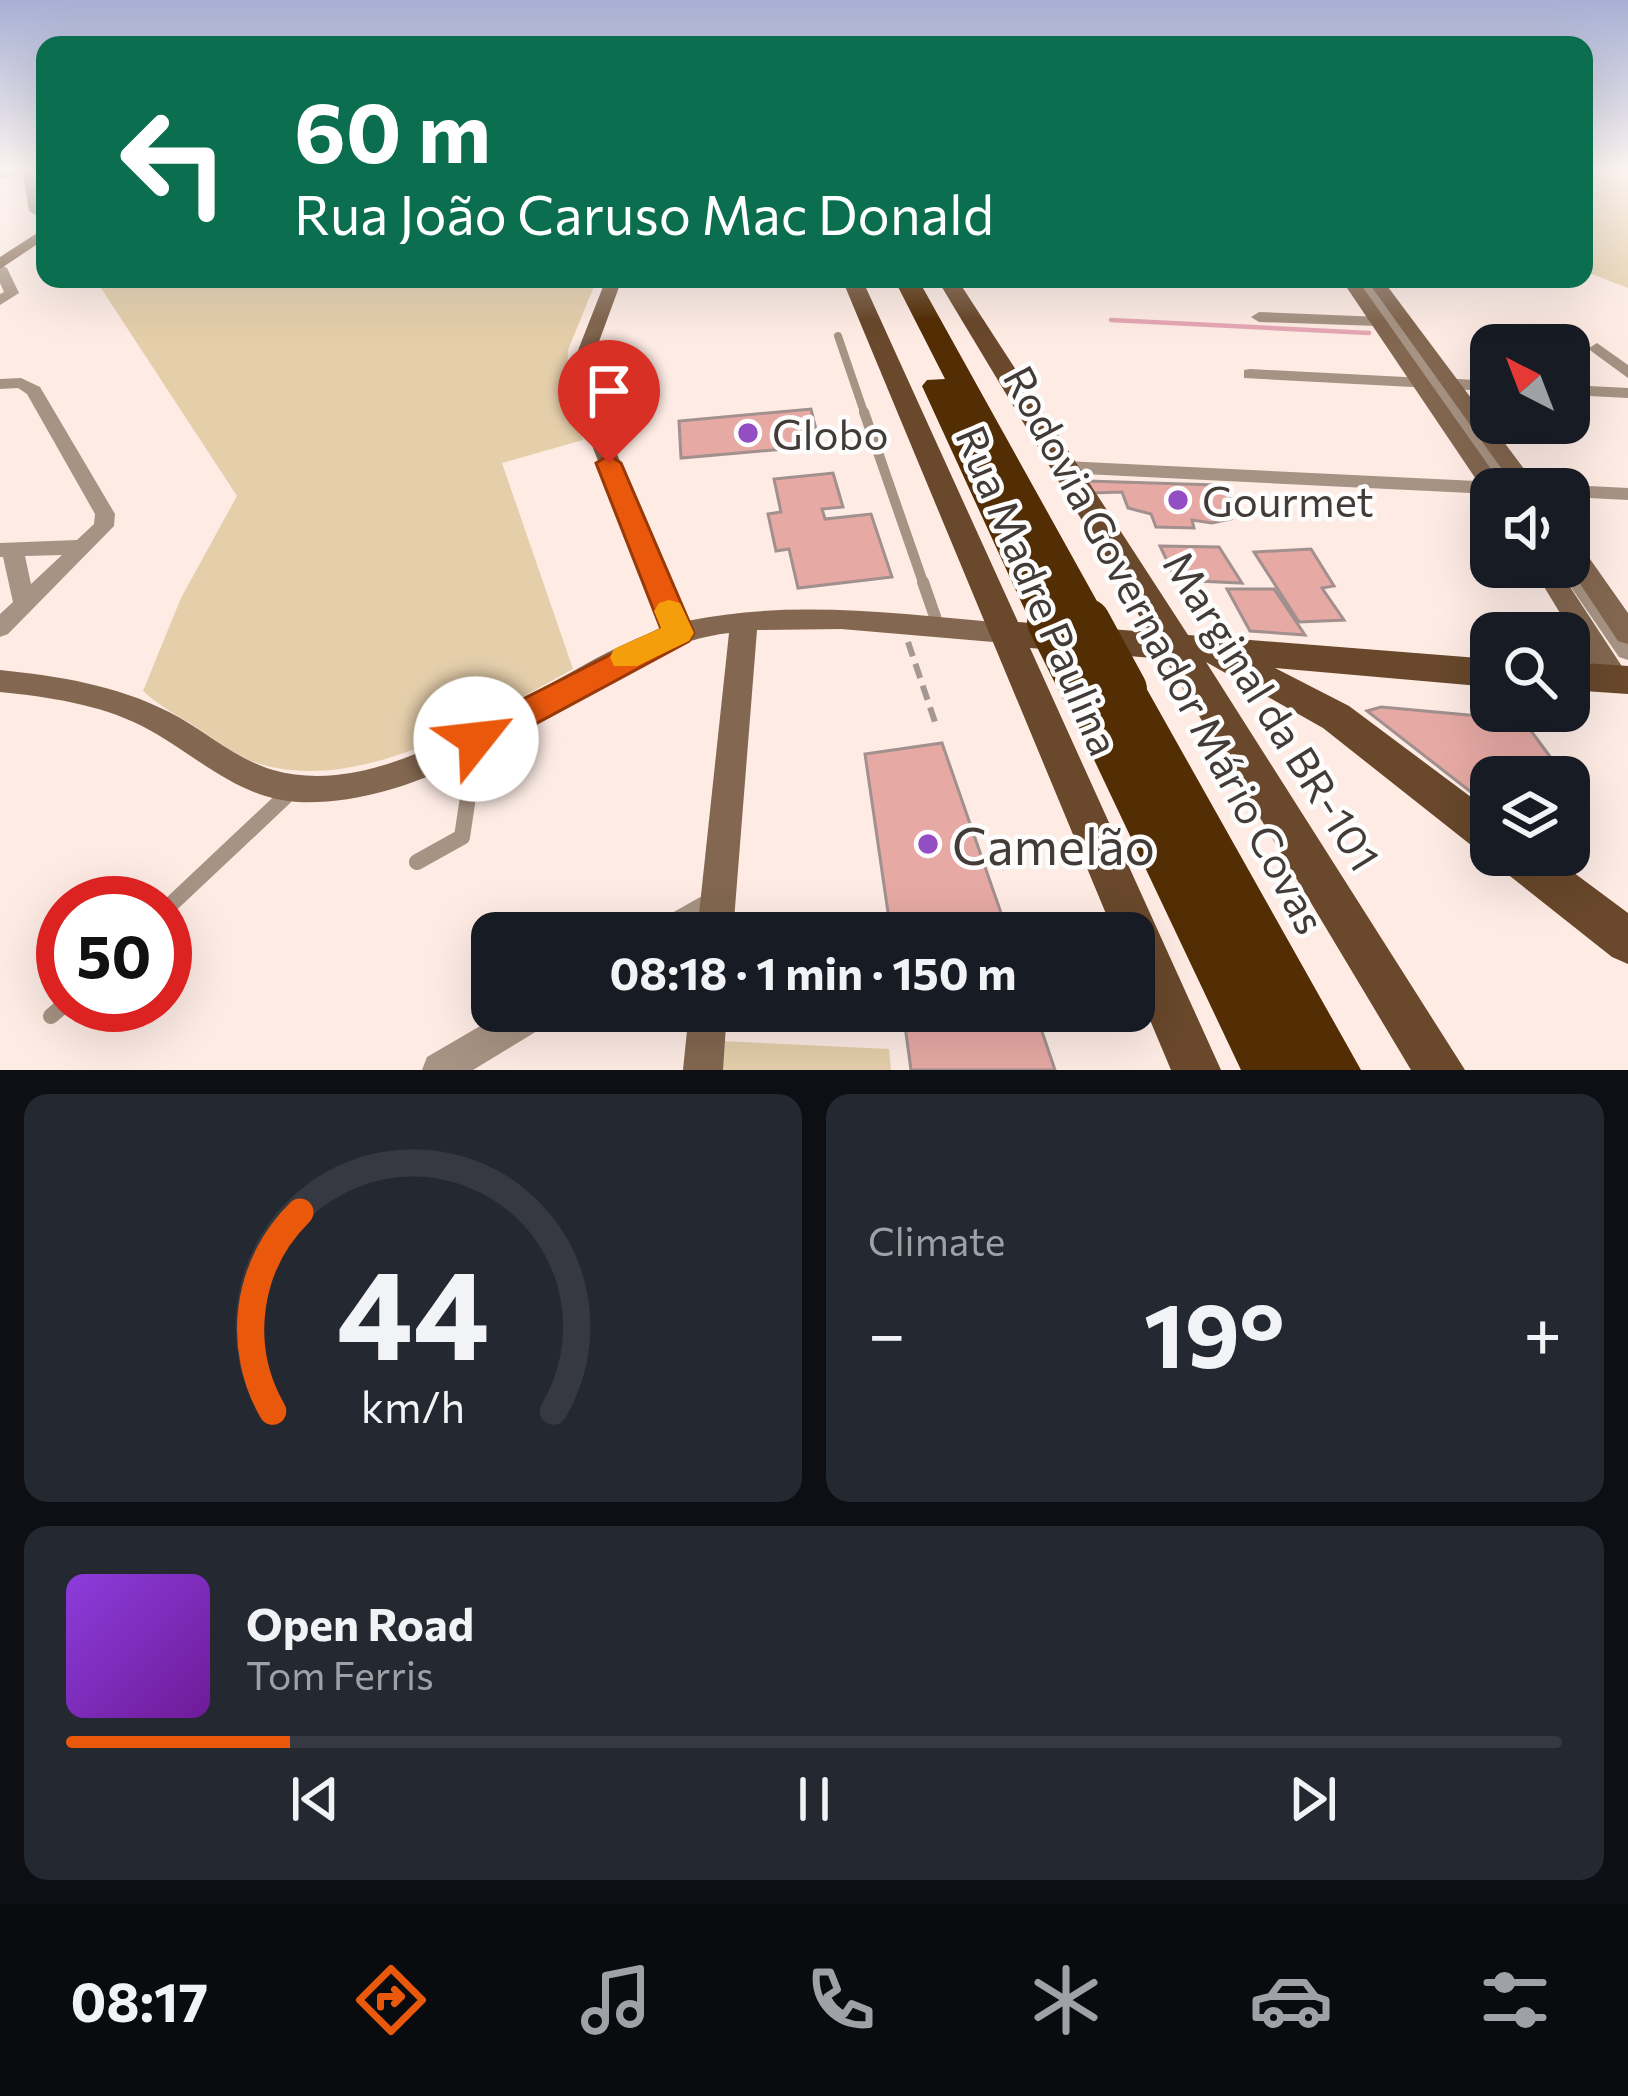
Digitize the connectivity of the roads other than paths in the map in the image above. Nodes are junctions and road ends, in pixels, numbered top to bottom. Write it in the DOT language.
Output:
graph roads {
  1 [pos="32,221"];
  2 [pos="36,239"];
  3 [pos="0,250"];
  4 [pos="0,266"];
  5 [pos="611,288"];
  6 [pos="856,288"];
  7 [pos="900,288"];
  8 [pos="953,288"];
  9 [pos="1355,288"];
  10 [pos="1368,288"];
  11 [pos="1378,288"];
  12 [pos="0,301"];
  13 [pos="1259,317"];
  14 [pos="1378,321"];
  15 [pos="838,337"];
  16 [pos="1597,348"];
  17 [pos="1628,373"];
  18 [pos="1250,374"];
  19 [pos="1436,383"];
  20 [pos="0,384"];
  21 [pos="1470,385"];
  22 [pos="1590,391"];
  23 [pos="1628,393"];
  24 [pos="1064,467"];
  25 [pos="1483,468"];
  26 [pos="1497,468"];
  27 [pos="1507,468"];
  28 [pos="1470,487"];
  29 [pos="1590,492"];
  30 [pos="1628,494"];
  31 [pos="81,547"];
  32 [pos="6,549"];
  33 [pos="1590,579"];
  34 [pos="1560,588"];
  35 [pos="1579,588"];
  36 [pos="24,601"];
  37 [pos="1153,609"];
  38 [pos="744,622"];
  39 [pos="0,628"];
  40 [pos="939,628"];
  41 [pos="679,633"];
  42 [pos="1005,633"];
  43 [pos="1628,634"];
  44 [pos="1192,648"];
  45 [pos="1093,653"];
  46 [pos="1347,660"];
  47 [pos="1624,670"];
  48 [pos="1470,671"];
  49 [pos="1590,674"];
  50 [pos="0,681"];
  51 [pos="1336,717"];
  52 [pos="476,739"];
  53 [pos="295,788"];
  54 [pos="1470,820"];
  55 [pos="417,862"];
  56 [pos="1543,876"];
  57 [pos="192,885"];
  58 [pos="718,912"];
  59 [pos="1628,941"];
  60 [pos="503,1032"];
  61 [pos="706,1032"];
  62 [pos="440,1070"];
  63 [pos="703,1070"];
  64 [pos="1196,1070"];
  65 [pos="1273,1070"];
  66 [pos="1331,1070"];
  67 [pos="1440,1070"];
  1 -- 3 [label="main road"];
  2 -- 4 [label="main road"];
  4 -- 12 [label="street"];
  5 -- 41 [label="main road"];
  6 -- 42 [label="main road, Rua Madre Paulina"];
  7 -- 45 [label="highway, Rodovia Governador Mário Covas"];
  8 -- 24 [label="main road, Marginal da BR-101"];
  9 -- 14 [label="main road"];
  10 -- 19 [label="street"];
  11 -- 19 [label="main road"];
  13 -- 14 [label="street"];
  14 -- 19 [label="main road"];
  15 -- 40 [label="lane"];
  16 -- 17 [label="street"];
  18 -- 19 [label="street"];
  19 -- 21 [label="street"];
  19 -- 25 [label="main road"];
  19 -- 26 [label="street"];
  19 -- 27 [label="main road"];
  20 -- 31 [label="street"];
  22 -- 23 [label="street"];
  24 -- 28 [label="street"];
  24 -- 37 [label="main road, Marginal da BR-101"];
  29 -- 30 [label="street"];
  31 -- 32 [label="street"];
  31 -- 36 [label="street"];
  32 -- 36 [label="street"];
  33 -- 43 [label="main road"];
  34 -- 47 [label="main road"];
  35 -- 47 [label="street"];
  36 -- 39 [label="street"];
  37 -- 44 [label="main road, Marginal da BR-101"];
  37 -- 45 [label="main road"];
  38 -- 40 [label="main road"];
  38 -- 41 [label="main road"];
  38 -- 58 [label="main road"];
  40 -- 42 [label="main road"];
  41 -- 52 [label="main road"];
  42 -- 45 [label="main road"];
  42 -- 64 [label="main road, Rua Madre Paulina"];
  44 -- 45 [label="main road"];
  44 -- 46 [label="main road"];
  44 -- 51 [label="main road"];
  44 -- 67 [label="main road, Marginal da BR-101"];
  45 -- 65 [label="highway, Rodovia Governador Mário Covas"];
  45 -- 66 [label="highway, Rodovia Governador Mário Covas"];
  46 -- 48 [label="main road"];
  46 -- 51 [label="main road"];
  47 -- 49 [label="main road"];
  50 -- 53 [label="main road"];
  51 -- 54 [label="main road"];
  52 -- 53 [label="main road"];
  52 -- 55 [label="lane"];
  53 -- 57 [label="lane"];
  56 -- 59 [label="main road"];
  60 -- 62 [label="street"];
  61 -- 63 [label="main road"];
}
